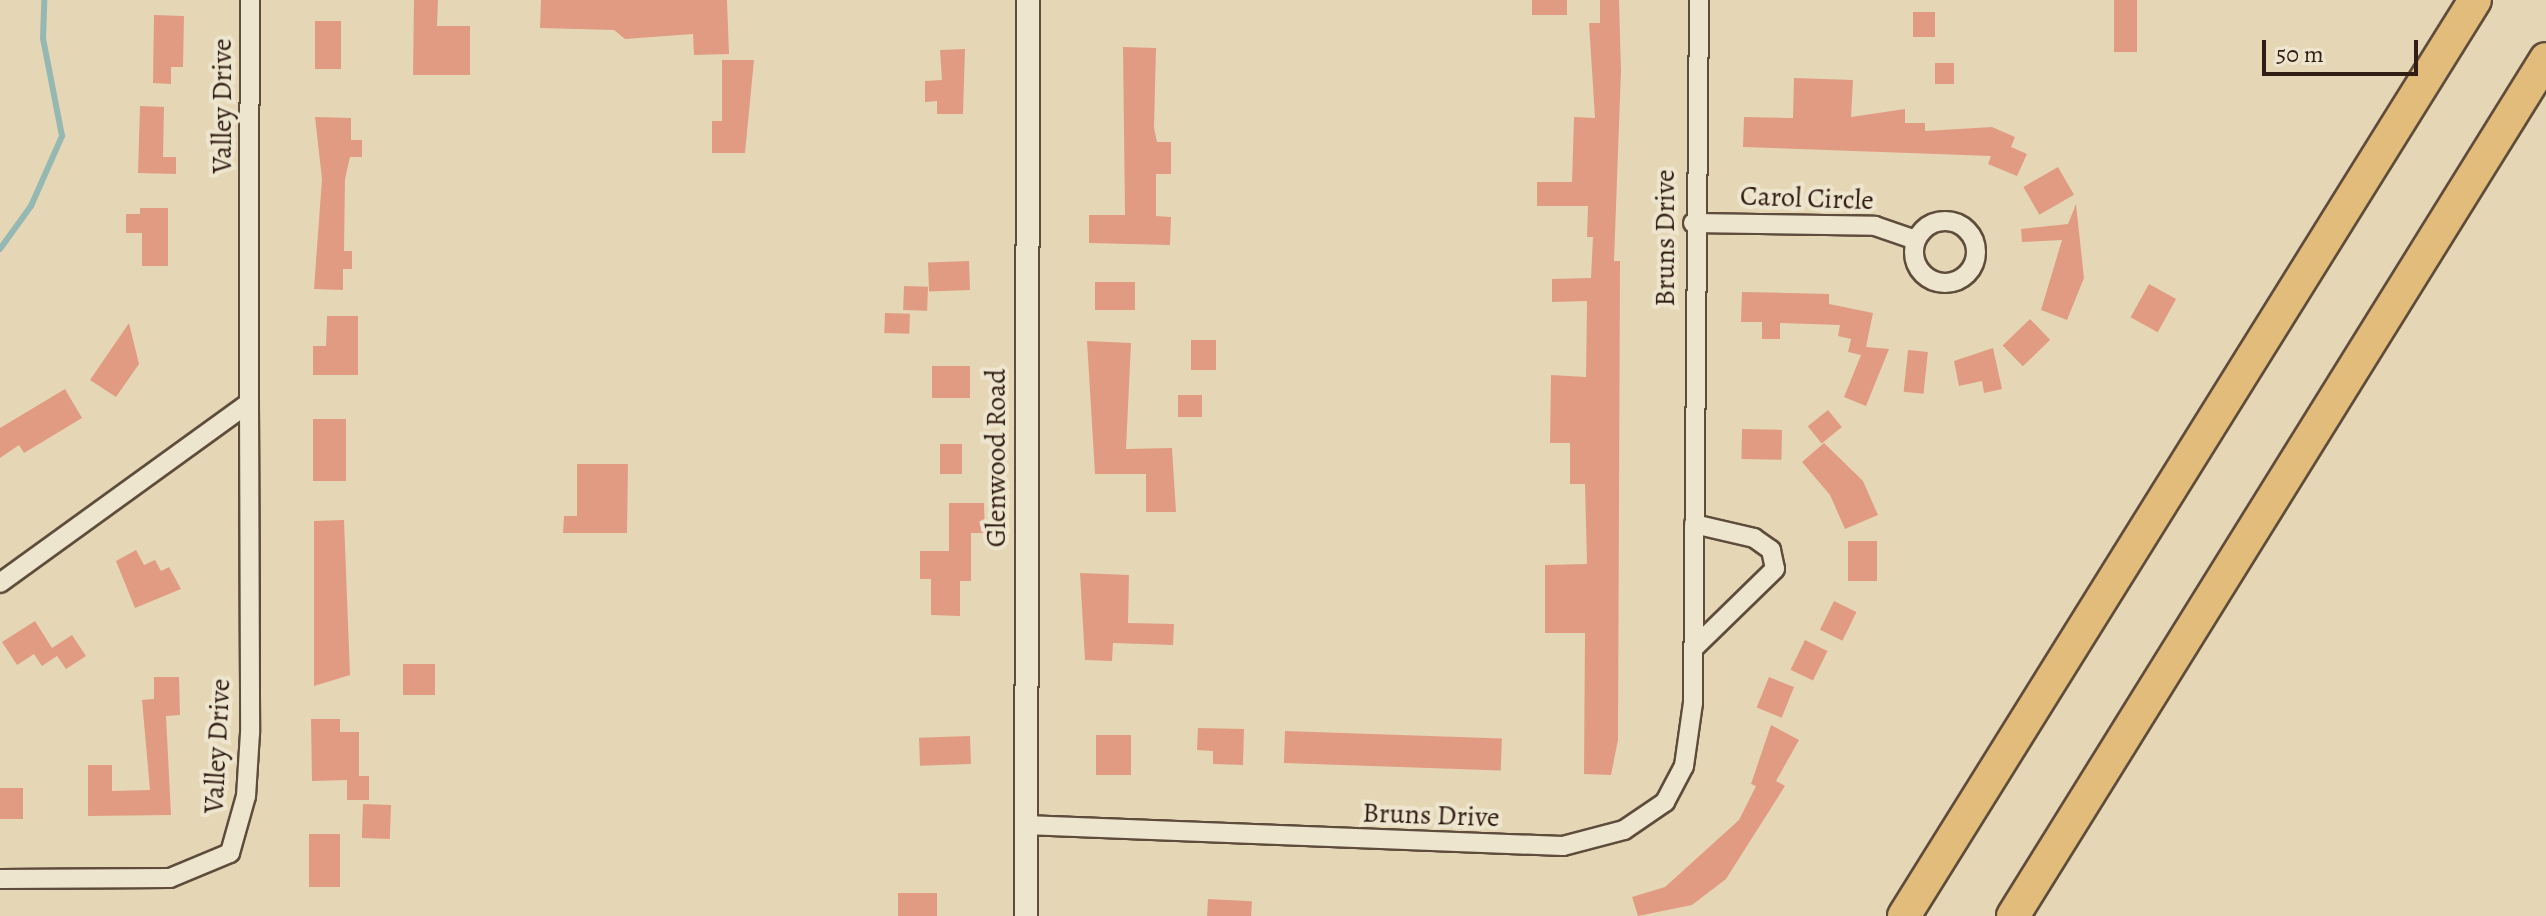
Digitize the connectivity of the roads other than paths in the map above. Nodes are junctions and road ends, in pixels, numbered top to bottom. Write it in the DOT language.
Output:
graph roads {
  1 [pos="250,0"];
  2 [pos="1028,0"];
  3 [pos="1699,0"];
  4 [pos="2475,0"];
  5 [pos="2546,59"];
  6 [pos="1693,223"];
  7 [pos="1916,240"];
  8 [pos="249,403"];
  9 [pos="1694,524"];
  10 [pos="0,583"];
  11 [pos="1694,648"];
  12 [pos="1025,825"];
  13 [pos="0,879"];
  14 [pos="1026,916"];
  15 [pos="1904,916"];
  16 [pos="2013,916"];
  1 -- 8 [label="street, Valley Drive"];
  2 -- 12 [label="street, Glenwood Road"];
  3 -- 6 [label="street, Bruns Drive"];
  4 -- 15 [label="highway"];
  5 -- 16 [label="highway"];
  6 -- 7 [label="street, Carol Circle"];
  6 -- 9 [label="street, Bruns Drive"];
  8 -- 10 [label="street"];
  8 -- 13 [label="street, Valley Drive"];
  9 -- 11 [label="street, Bruns Drive"];
  9 -- 11 [label="street"];
  11 -- 12 [label="street, Bruns Drive"];
  12 -- 14 [label="street, Glenwood Road"];
}
